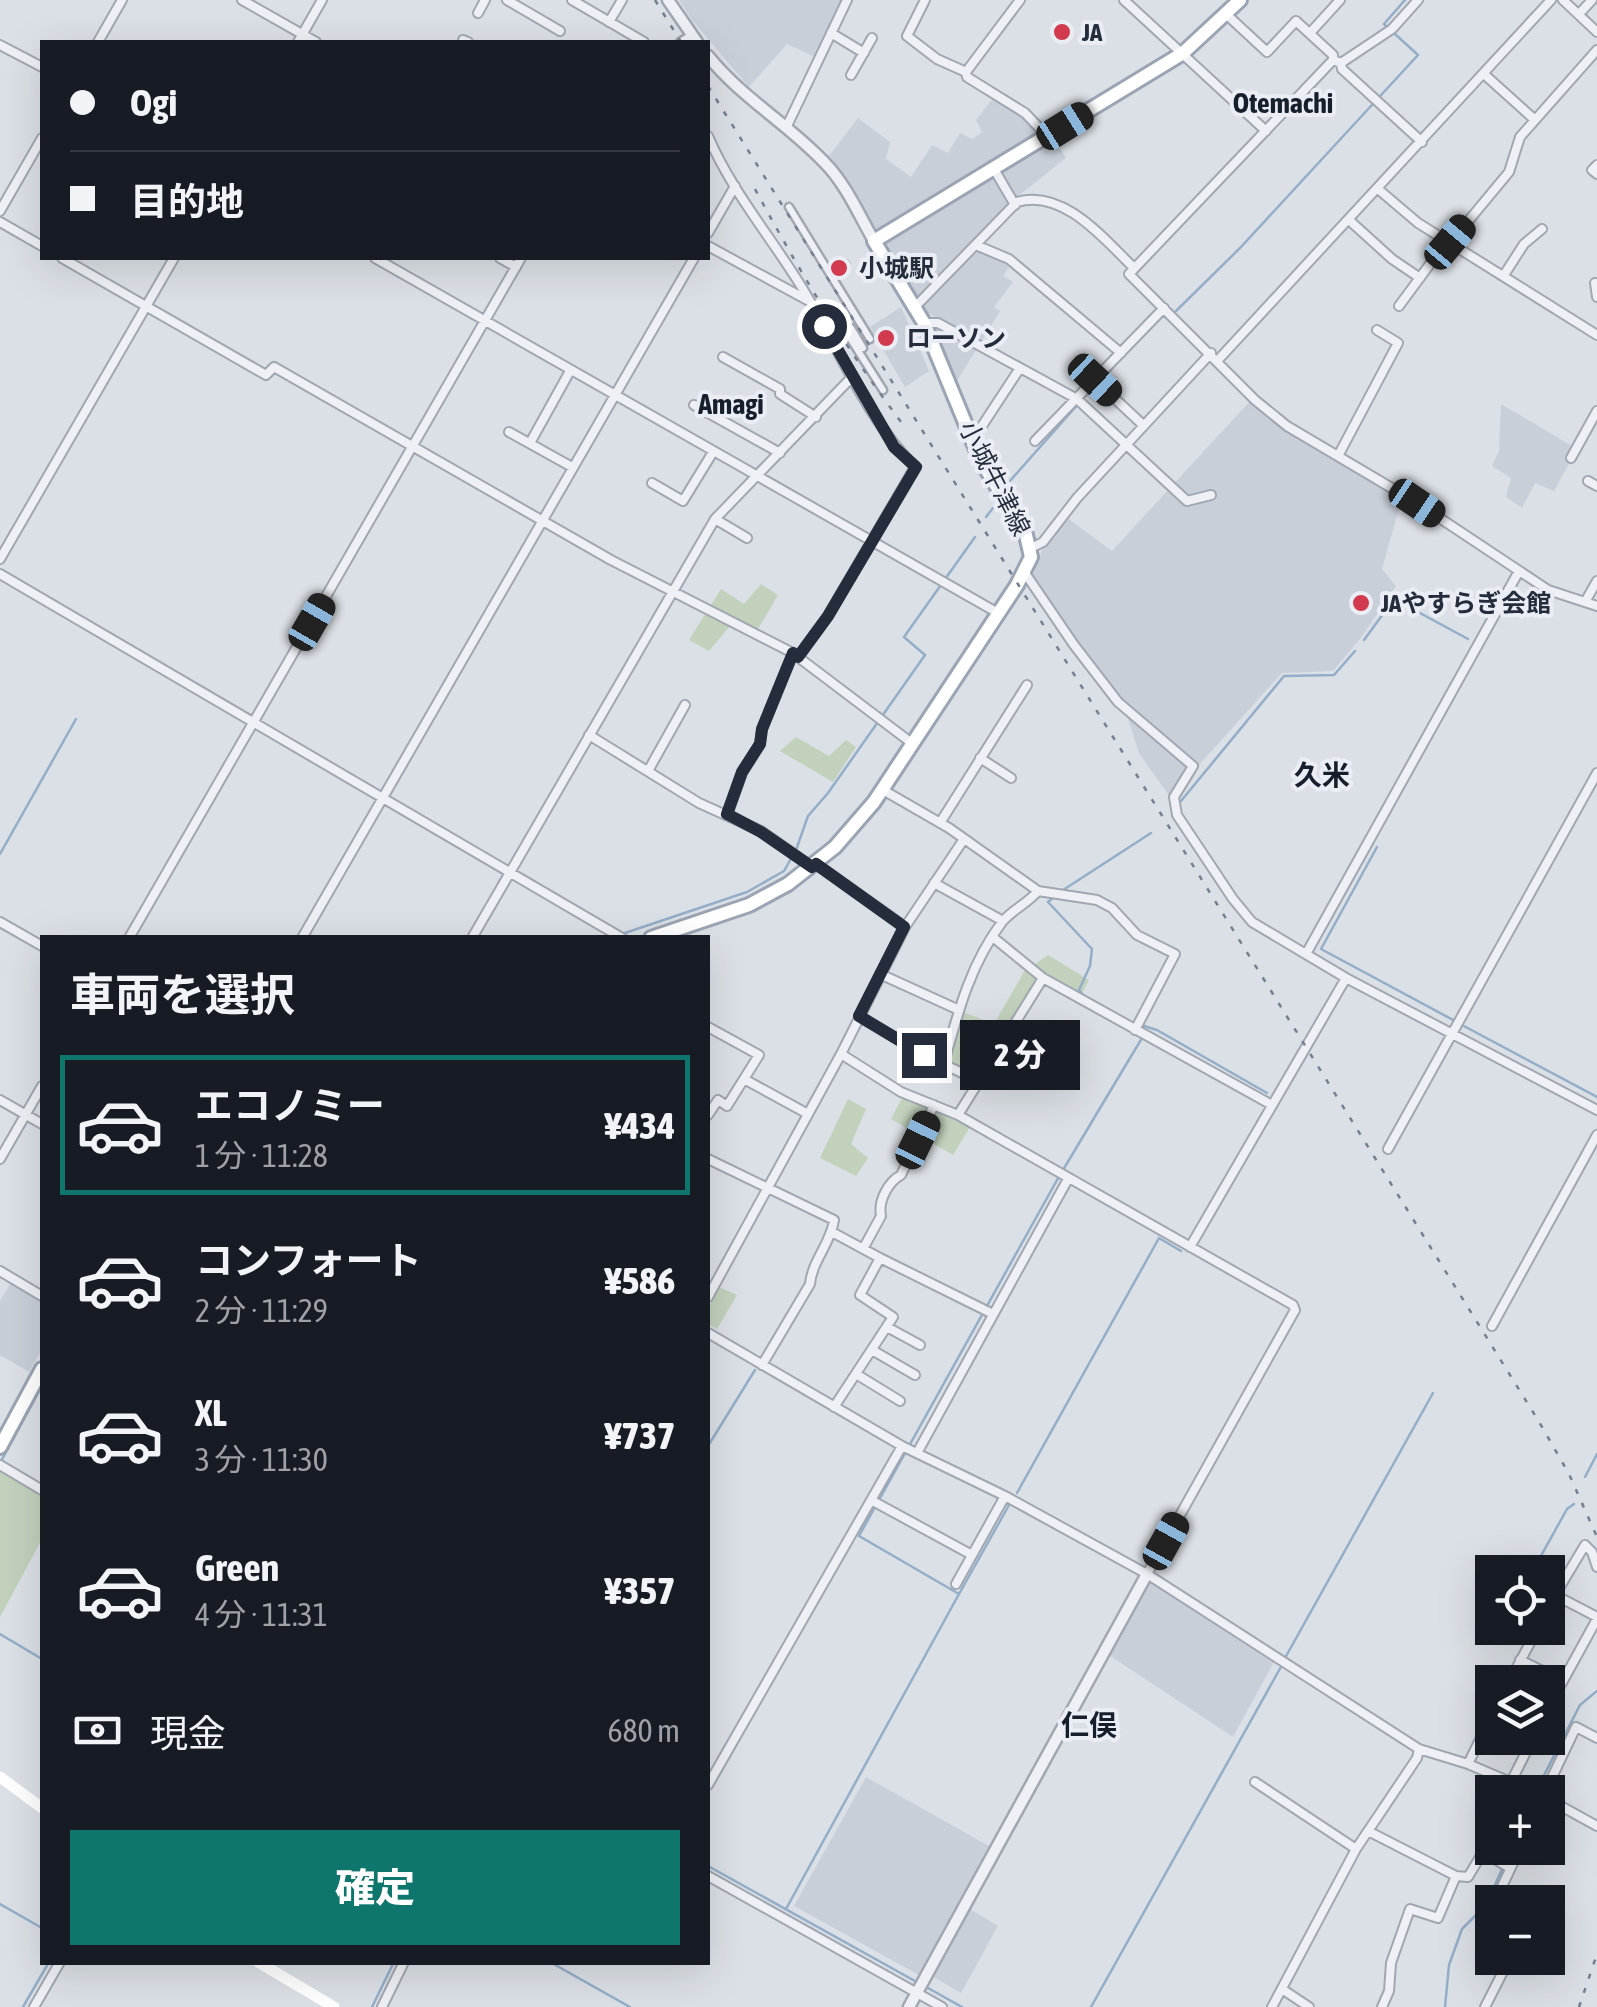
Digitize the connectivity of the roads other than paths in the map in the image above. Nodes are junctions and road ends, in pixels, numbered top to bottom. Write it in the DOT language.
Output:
graph roads {
  1 [pos="122,0"];
  2 [pos="242,0"];
  3 [pos="322,0"];
  4 [pos="485,0"];
  5 [pos="507,0"];
  6 [pos="572,0"];
  7 [pos="622,0"];
  8 [pos="668,0"];
  9 [pos="846,0"];
  10 [pos="926,0"];
  11 [pos="1020,0"];
  12 [pos="1124,0"];
  13 [pos="1144,0"];
  14 [pos="1240,0"];
  15 [pos="1340,0"];
  16 [pos="1418,0"];
  17 [pos="1552,0"];
  18 [pos="1563,0"];
  19 [pos="1592,0"];
  20 [pos="1136,10"];
  21 [pos="478,13"];
  22 [pos="1226,14"];
  23 [pos="1579,14"];
  24 [pos="610,22"];
  25 [pos="560,31"];
  26 [pos="1597,32"];
  27 [pos="1310,33"];
  28 [pos="831,34"];
  29 [pos="872,38"];
  30 [pos="300,39"];
  31 [pos="694,39"];
  32 [pos="99,40"];
  33 [pos="641,40"];
  34 [pos="0,44"];
  35 [pos="1597,50"];
  36 [pos="864,53"];
  37 [pos="1183,53"];
  38 [pos="710,58"];
  39 [pos="1337,61"];
  40 [pos="40,66"];
  41 [pos="966,72"];
  42 [pos="850,75"];
  43 [pos="1485,76"];
  44 [pos="1535,120"];
  45 [pos="786,128"];
  46 [pos="1266,130"];
  47 [pos="1048,136"];
  48 [pos="710,140"];
  49 [pos="40,141"];
  50 [pos="1422,142"];
  51 [pos="1597,164"];
  52 [pos="994,169"];
  53 [pos="1597,174"];
  54 [pos="735,186"];
  55 [pos="1378,188"];
  56 [pos="1015,205"];
  57 [pos="789,207"];
  58 [pos="710,210"];
  59 [pos="0,211"];
  60 [pos="718,215"];
  61 [pos="1349,220"];
  62 [pos="0,222"];
  63 [pos="1542,229"];
  64 [pos="710,230"];
  65 [pos="874,242"];
  66 [pos="1449,242"];
  67 [pos="40,245"];
  68 [pos="978,246"];
  69 [pos="710,247"];
  70 [pos="66,260"];
  71 [pos="173,260"];
  72 [pos="378,260"];
  73 [pos="504,260"];
  74 [pos="520,260"];
  75 [pos="693,260"];
  76 [pos="845,264"];
  77 [pos="516,267"];
  78 [pos="1134,268"];
  79 [pos="831,273"];
  80 [pos="1504,274"];
  81 [pos="1420,278"];
  82 [pos="1595,283"];
  83 [pos="1597,298"];
  84 [pos="810,301"];
  85 [pos="146,306"];
  86 [pos="915,306"];
  87 [pos="1398,306"];
  88 [pos="831,308"];
  89 [pos="1164,308"];
  90 [pos="485,321"];
  91 [pos="924,323"];
  92 [pos="1377,330"];
  93 [pos="1597,335"];
  94 [pos="860,349"];
  95 [pos="1121,353"];
  96 [pos="723,357"];
  97 [pos="1214,357"];
  98 [pos="1020,368"];
  99 [pos="570,371"];
  100 [pos="852,376"];
  101 [pos="1095,380"];
  102 [pos="884,390"];
  103 [pos="615,397"];
  104 [pos="1079,401"];
  105 [pos="694,405"];
  106 [pos="1597,411"];
  107 [pos="816,417"];
  108 [pos="1143,425"];
  109 [pos="509,432"];
  110 [pos="970,435"];
  111 [pos="1036,441"];
  112 [pos="530,443"];
  113 [pos="1127,443"];
  114 [pos="414,446"];
  115 [pos="713,452"];
  116 [pos="780,452"];
  117 [pos="1338,456"];
  118 [pos="1571,458"];
  119 [pos="572,466"];
  120 [pos="755,475"];
  121 [pos="1588,481"];
  122 [pos="652,482"];
  123 [pos="1597,486"];
  124 [pos="1211,495"];
  125 [pos="715,519"];
  126 [pos="542,520"];
  127 [pos="747,538"];
  128 [pos="872,542"];
  129 [pos="1031,548"];
  130 [pos="0,559"];
  131 [pos="1519,571"];
  132 [pos="1025,572"];
  133 [pos="0,574"];
  134 [pos="1597,581"];
  135 [pos="672,592"];
  136 [pos="1585,602"];
  137 [pos="1597,606"];
  138 [pos="998,613"];
  139 [pos="795,655"];
  140 [pos="1027,685"];
  141 [pos="685,705"];
  142 [pos="253,724"];
  143 [pos="588,734"];
  144 [pos="913,744"];
  145 [pos="980,758"];
  146 [pos="648,771"];
  147 [pos="1597,773"];
  148 [pos="1010,778"];
  149 [pos="883,790"];
  150 [pos="382,798"];
  151 [pos="727,814"];
  152 [pos="940,823"];
  153 [pos="964,838"];
  154 [pos="814,865"];
  155 [pos="510,871"];
  156 [pos="934,883"];
  157 [pos="1038,891"];
  158 [pos="1003,921"];
  159 [pos="0,922"];
  160 [pos="904,927"];
  161 [pos="131,935"];
  162 [pos="304,935"];
  163 [pos="474,935"];
  164 [pos="619,935"];
  165 [pos="660,935"];
  166 [pos="994,938"];
  167 [pos="40,945"];
  168 [pos="1306,954"];
  169 [pos="880,974"];
  170 [pos="1042,978"];
  171 [pos="1346,978"];
  172 [pos="958,1010"];
  173 [pos="859,1016"];
  174 [pos="710,1029"];
  175 [pos="1135,1030"];
  176 [pos="1452,1034"];
  177 [pos="841,1054"];
  178 [pos="944,1063"];
  179 [pos="744,1079"];
  180 [pos="979,1081"];
  181 [pos="40,1090"];
  182 [pos="0,1100"];
  183 [pos="934,1105"];
  184 [pos="1272,1105"];
  185 [pos="1597,1110"];
  186 [pos="710,1112"];
  187 [pos="808,1114"];
  188 [pos="26,1115"];
  189 [pos="958,1115"];
  190 [pos="40,1123"];
  191 [pos="1597,1134"];
  192 [pos="1388,1149"];
  193 [pos="0,1159"];
  194 [pos="710,1160"];
  195 [pos="1068,1178"];
  196 [pos="767,1189"];
  197 [pos="832,1232"];
  198 [pos="1190,1247"];
  199 [pos="863,1249"];
  200 [pos="880,1258"];
  201 [pos="0,1271"];
  202 [pos="710,1293"];
  203 [pos="40,1295"];
  204 [pos="994,1314"];
  205 [pos="887,1326"];
  206 [pos="1492,1326"];
  207 [pos="710,1334"];
  208 [pos="920,1345"];
  209 [pos="872,1350"];
  210 [pos="762,1365"];
  211 [pos="40,1373"];
  212 [pos="856,1374"];
  213 [pos="915,1375"];
  214 [pos="900,1401"];
  215 [pos="834,1407"];
  216 [pos="0,1445"];
  217 [pos="902,1446"];
  218 [pos="917,1453"];
  219 [pos="1,1466"];
  220 [pos="40,1489"];
  221 [pos="1005,1496"];
  222 [pos="871,1500"];
  223 [pos="972,1555"];
  224 [pos="1597,1567"];
  225 [pos="1147,1574"];
  226 [pos="1565,1578"];
  227 [pos="956,1584"];
  228 [pos="1565,1600"];
  229 [pos="1597,1618"];
  230 [pos="1528,1645"];
  231 [pos="1520,1660"];
  232 [pos="1517,1665"];
  233 [pos="1530,1665"];
  234 [pos="1565,1673"];
  235 [pos="1597,1738"];
  236 [pos="1418,1750"];
  237 [pos="1475,1750"];
  238 [pos="1468,1764"];
  239 [pos="1494,1775"];
  240 [pos="1555,1775"];
  241 [pos="0,1777"];
  242 [pos="710,1782"];
  243 [pos="1255,1782"];
  244 [pos="40,1807"];
  245 [pos="1565,1807"];
  246 [pos="1597,1826"];
  247 [pos="1368,1831"];
  248 [pos="1356,1849"];
  249 [pos="1476,1865"];
  250 [pos="1506,1865"];
  251 [pos="1512,1865"];
  252 [pos="1510,1868"];
  253 [pos="1456,1876"];
  254 [pos="710,1877"];
  255 [pos="1502,1885"];
  256 [pos="58,1965"];
  257 [pos="263,1965"];
  258 [pos="403,1965"];
  259 [pos="1502,1975"];
  260 [pos="1282,1990"];
  261 [pos="917,1993"];
  262 [pos="34,2007"];
  263 [pos="334,2007"];
  264 [pos="382,2007"];
  265 [pos="909,2007"];
  266 [pos="942,2007"];
  267 [pos="1272,2007"];
  268 [pos="1309,2007"];
  269 [pos="1382,2007"];
  270 [pos="1486,2007"];
  1 -- 32 [label="street"];
  2 -- 30 [label="street"];
  3 -- 30 [label="street"];
  4 -- 21 [label="street"];
  5 -- 25 [label="street"];
  6 -- 24 [label="street"];
  7 -- 24 [label="street"];
  8 -- 31 [label="street"];
  9 -- 28 [label="street"];
  10 -- 41 [label="street"];
  11 -- 41 [label="street"];
  12 -- 20 [label="street"];
  13 -- 20 [label="street"];
  14 -- 22 [label="main road"];
  15 -- 27 [label="street"];
  16 -- 39 [label="street"];
  17 -- 43 [label="street"];
  18 -- 23 [label="street"];
  19 -- 23 [label="street"];
  20 -- 37 [label="street"];
  22 -- 27 [label="street"];
  22 -- 37 [label="main road"];
  23 -- 26 [label="street"];
  24 -- 33 [label="street"];
  27 -- 39 [label="street"];
  28 -- 36 [label="street"];
  28 -- 45 [label="street"];
  29 -- 36 [label="street"];
  34 -- 40 [label="street"];
  35 -- 44 [label="street"];
  36 -- 42 [label="street"];
  37 -- 46 [label="street"];
  37 -- 47 [label="main road"];
  38 -- 45 [label="street"];
  39 -- 46 [label="street"];
  39 -- 50 [label="street"];
  41 -- 47 [label="street"];
  43 -- 44 [label="street"];
  43 -- 50 [label="street"];
  44 -- 66 [label="street"];
  45 -- 65 [label="street"];
  46 -- 78 [label="street"];
  47 -- 52 [label="main road"];
  48 -- 54 [label="street"];
  49 -- 59 [label="street"];
  50 -- 55 [label="street"];
  51 -- 53 [label="street"];
  52 -- 56 [label="street"];
  52 -- 65 [label="main road"];
  54 -- 60 [label="street"];
  54 -- 84 [label="street"];
  55 -- 61 [label="street"];
  55 -- 66 [label="street"];
  56 -- 68 [label="street"];
  56 -- 78 [label="street"];
  57 -- 79 [label="street"];
  58 -- 60 [label="street"];
  60 -- 64 [label="street"];
  61 -- 81 [label="street"];
  61 -- 97 [label="street"];
  62 -- 67 [label="street"];
  63 -- 80 [label="street"];
  65 -- 86 [label="main road, 小城牛津線"];
  66 -- 80 [label="street"];
  66 -- 81 [label="street"];
  68 -- 86 [label="street"];
  68 -- 95 [label="street"];
  69 -- 84 [label="street"];
  70 -- 85 [label="street"];
  71 -- 85 [label="street"];
  72 -- 90 [label="street"];
  73 -- 77 [label="street"];
  74 -- 77 [label="street"];
  75 -- 103 [label="street"];
  76 -- 79 [label="street"];
  77 -- 90 [label="street"];
  78 -- 89 [label="street"];
  79 -- 94 [label="street"];
  80 -- 93 [label="street"];
  81 -- 87 [label="street"];
  82 -- 83 [label="street"];
  84 -- 100 [label="street"];
  85 -- 114 [label="street"];
  85 -- 130 [label="street"];
  86 -- 91 [label="main road, 小城牛津線"];
  88 -- 94 [label="street"];
  89 -- 95 [label="street"];
  89 -- 97 [label="street"];
  90 -- 99 [label="street"];
  90 -- 114 [label="street"];
  91 -- 98 [label="street"];
  91 -- 110 [label="main road, 小城牛津線"];
  92 -- 117 [label="street"];
  94 -- 102 [label="street"];
  95 -- 101 [label="street"];
  96 -- 107 [label="street"];
  97 -- 108 [label="street"];
  97 -- 117 [label="street"];
  98 -- 104 [label="street"];
  98 -- 110 [label="street"];
  99 -- 103 [label="street"];
  99 -- 112 [label="street"];
  100 -- 107 [label="street"];
  100 -- 128 [label="street"];
  101 -- 104 [label="street"];
  101 -- 108 [label="street"];
  103 -- 115 [label="street"];
  103 -- 119 [label="street"];
  104 -- 111 [label="street"];
  104 -- 113 [label="street"];
  105 -- 116 [label="street"];
  106 -- 118 [label="street"];
  107 -- 116 [label="street"];
  108 -- 113 [label="street"];
  109 -- 112 [label="street"];
  110 -- 129 [label="main road, 小城牛津線"];
  112 -- 119 [label="street"];
  113 -- 124 [label="street"];
  113 -- 129 [label="street"];
  114 -- 126 [label="street"];
  114 -- 142 [label="street"];
  115 -- 120 [label="street"];
  115 -- 122 [label="street"];
  116 -- 120 [label="street"];
  117 -- 131 [label="street"];
  119 -- 126 [label="street"];
  120 -- 125 [label="street"];
  120 -- 128 [label="street"];
  121 -- 123 [label="street"];
  125 -- 127 [label="street"];
  125 -- 135 [label="street"];
  126 -- 135 [label="street"];
  126 -- 150 [label="street"];
  128 -- 138 [label="street"];
  128 -- 139 [label="street"];
  129 -- 132 [label="main road, 小城牛津線"];
  131 -- 136 [label="street"];
  131 -- 168 [label="street"];
  132 -- 138 [label="main road, 小城牛津線"];
  132 -- 168 [label="street"];
  133 -- 142 [label="street"];
  134 -- 136 [label="street"];
  135 -- 139 [label="street"];
  135 -- 143 [label="street"];
  136 -- 137 [label="street"];
  138 -- 144 [label="main road, 小城牛津線"];
  139 -- 144 [label="street"];
  139 -- 151 [label="street"];
  140 -- 145 [label="street"];
  141 -- 146 [label="street"];
  142 -- 150 [label="street"];
  142 -- 161 [label="street"];
  143 -- 146 [label="street"];
  143 -- 155 [label="street"];
  144 -- 149 [label="main road, 小城牛津線"];
  145 -- 148 [label="street"];
  145 -- 152 [label="street"];
  146 -- 151 [label="street"];
  147 -- 176 [label="street"];
  149 -- 152 [label="street"];
  149 -- 154 [label="main road, 小城牛津線"];
  150 -- 155 [label="street"];
  150 -- 162 [label="street"];
  151 -- 154 [label="street"];
  152 -- 153 [label="street"];
  153 -- 156 [label="street"];
  153 -- 157 [label="street"];
  154 -- 160 [label="street"];
  154 -- 165 [label="main road, 小城牛津線"];
  155 -- 163 [label="street"];
  155 -- 164 [label="street"];
  156 -- 158 [label="street"];
  156 -- 160 [label="street"];
  157 -- 158 [label="street"];
  157 -- 175 [label="street"];
  158 -- 166 [label="street"];
  159 -- 167 [label="street"];
  160 -- 169 [label="street"];
  166 -- 170 [label="street"];
  166 -- 172 [label="street"];
  168 -- 171 [label="street"];
  169 -- 172 [label="street"];
  169 -- 173 [label="street"];
  170 -- 175 [label="street"];
  170 -- 180 [label="street"];
  171 -- 176 [label="street"];
  171 -- 184 [label="street"];
  172 -- 178 [label="street"];
  173 -- 177 [label="street"];
  173 -- 178 [label="street"];
  174 -- 179 [label="street"];
  175 -- 184 [label="street"];
  176 -- 185 [label="street"];
  176 -- 192 [label="street"];
  177 -- 183 [label="street"];
  177 -- 187 [label="street"];
  178 -- 180 [label="street"];
  179 -- 186 [label="street"];
  179 -- 187 [label="street"];
  180 -- 189 [label="street"];
  181 -- 188 [label="street"];
  182 -- 188 [label="street"];
  183 -- 189 [label="street"];
  183 -- 199 [label="street"];
  184 -- 198 [label="street"];
  187 -- 196 [label="street"];
  188 -- 190 [label="street"];
  188 -- 193 [label="street"];
  189 -- 195 [label="street"];
  191 -- 206 [label="street"];
  194 -- 196 [label="street"];
  195 -- 198 [label="street"];
  195 -- 204 [label="street"];
  196 -- 197 [label="street"];
  196 -- 202 [label="street"];
  197 -- 199 [label="street"];
  197 -- 210 [label="street"];
  198 -- 225 [label="street"];
  199 -- 200 [label="street"];
  200 -- 204 [label="street"];
  200 -- 205 [label="street"];
  201 -- 203 [label="street"];
  204 -- 218 [label="street"];
  205 -- 208 [label="street"];
  205 -- 209 [label="street"];
  207 -- 210 [label="street"];
  209 -- 212 [label="street"];
  209 -- 213 [label="street"];
  210 -- 215 [label="street"];
  211 -- 216 [label="main road"];
  212 -- 214 [label="street"];
  212 -- 215 [label="street"];
  215 -- 217 [label="street"];
  217 -- 218 [label="street"];
  217 -- 222 [label="street"];
  218 -- 221 [label="street"];
  219 -- 220 [label="street"];
  221 -- 223 [label="street"];
  221 -- 225 [label="street"];
  222 -- 223 [label="street"];
  222 -- 242 [label="street"];
  223 -- 227 [label="street"];
  224 -- 226 [label="street"];
  225 -- 236 [label="street"];
  225 -- 261 [label="street"];
  228 -- 229 [label="street"];
  229 -- 234 [label="street"];
  230 -- 231 [label="street"];
  231 -- 232 [label="street"];
  231 -- 233 [label="street"];
  235 -- 240 [label="street"];
  236 -- 238 [label="street"];
  236 -- 247 [label="street"];
  237 -- 238 [label="street"];
  238 -- 239 [label="street"];
  241 -- 244 [label="main road"];
  243 -- 248 [label="street"];
  245 -- 246 [label="street"];
  247 -- 248 [label="street"];
  247 -- 253 [label="street"];
  248 -- 260 [label="street"];
  249 -- 253 [label="street"];
  250 -- 252 [label="street"];
  251 -- 252 [label="street"];
  252 -- 255 [label="street"];
  253 -- 269 [label="street"];
  254 -- 261 [label="street"];
  256 -- 262 [label="street"];
  257 -- 263 [label="main road"];
  258 -- 264 [label="street"];
  259 -- 270 [label="street"];
  260 -- 267 [label="street"];
  260 -- 268 [label="street"];
  261 -- 265 [label="street"];
  261 -- 266 [label="street"];
}
